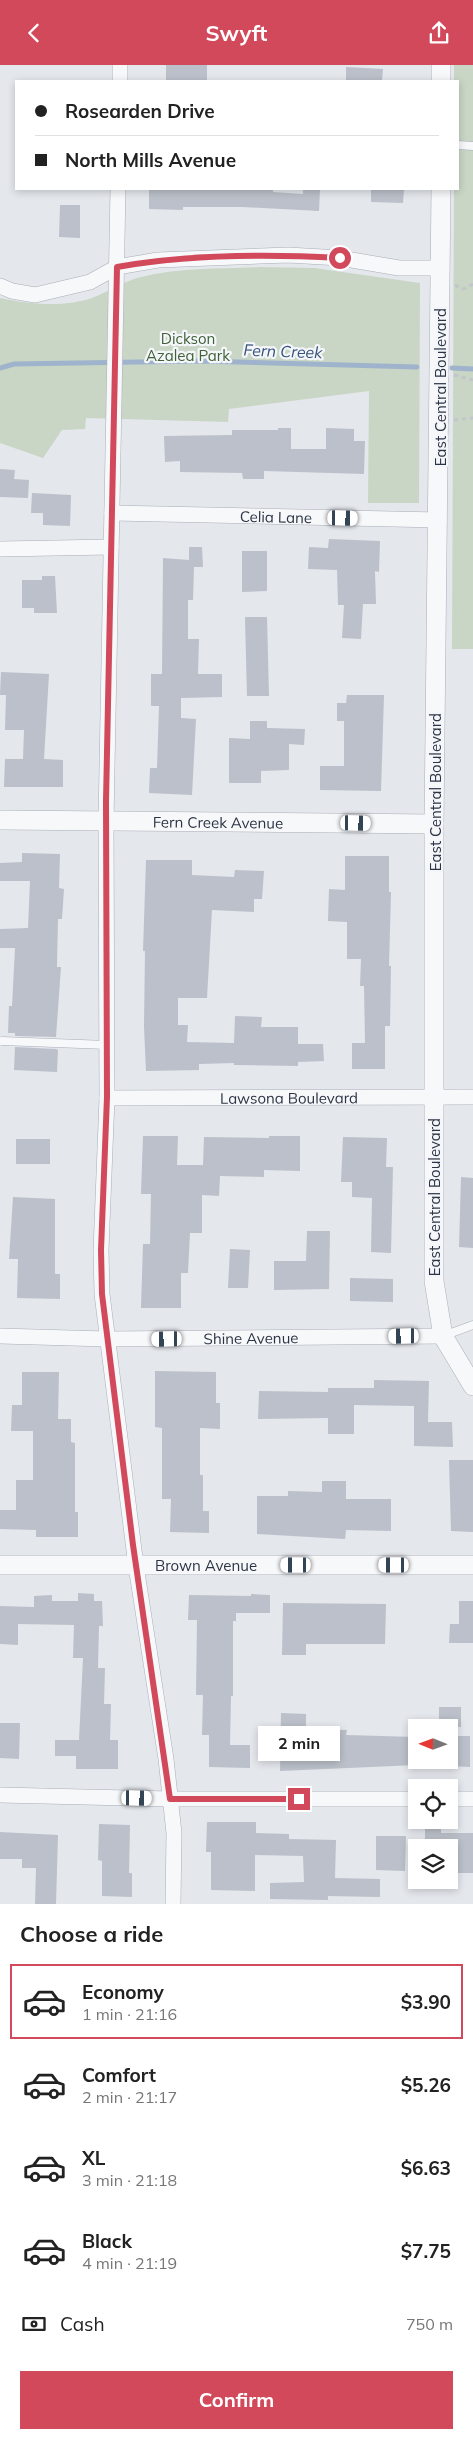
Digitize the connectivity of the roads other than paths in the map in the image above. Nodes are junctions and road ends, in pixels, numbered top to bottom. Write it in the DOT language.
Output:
graph roads {
  1 [pos="120,65"];
  2 [pos="441,65"];
  3 [pos="120,80"];
  4 [pos="441,80"];
  5 [pos="459,145"];
  6 [pos="473,146"];
  7 [pos="118,190"];
  8 [pos="441,190"];
  9 [pos="117,267"];
  10 [pos="445,275"];
  11 [pos="0,286"];
  12 [pos="112,513"];
  13 [pos="439,520"];
  14 [pos="111,547"];
  15 [pos="0,549"];
  16 [pos="0,820"];
  17 [pos="106,821"];
  18 [pos="434,824"];
  19 [pos="2,1041"];
  20 [pos="107,1045"];
  21 [pos="107,1097"];
  22 [pos="434,1097"];
  23 [pos="473,1097"];
  24 [pos="473,1325"];
  25 [pos="443,1335"];
  26 [pos="0,1336"];
  27 [pos="108,1339"];
  28 [pos="473,1385"];
  29 [pos="0,1565"];
  30 [pos="473,1565"];
  31 [pos="136,1566"];
  32 [pos="0,1795"];
  33 [pos="170,1799"];
  34 [pos="408,1799"];
  35 [pos="458,1799"];
  36 [pos="473,1799"];
  37 [pos="173,1904"];
  1 -- 3 [label="street"];
  2 -- 4 [label="street"];
  5 -- 6 [label="lane"];
  7 -- 9 [label="street"];
  8 -- 10 [label="street, East Central Boulevard"];
  9 -- 10 [label="street"];
  9 -- 11 [label="street"];
  9 -- 12 [label="street"];
  10 -- 13 [label="street, East Central Boulevard"];
  12 -- 13 [label="street, Celia Lane"];
  12 -- 14 [label="street"];
  13 -- 18 [label="street, East Central Boulevard"];
  14 -- 15 [label="street"];
  14 -- 17 [label="street"];
  16 -- 17 [label="street, Fern Creek Avenue"];
  17 -- 18 [label="street, Fern Creek Avenue"];
  17 -- 20 [label="street"];
  18 -- 22 [label="street, East Central Boulevard"];
  19 -- 20 [label="lane"];
  20 -- 21 [label="street"];
  21 -- 22 [label="street, Lawsona Boulevard"];
  21 -- 27 [label="street"];
  22 -- 23 [label="street, Lawsona Boulevard"];
  22 -- 25 [label="street, East Central Boulevard"];
  24 -- 25 [label="lane"];
  25 -- 27 [label="street, Shine Avenue"];
  25 -- 28 [label="street, East Central Boulevard"];
  26 -- 27 [label="street, Shine Avenue"];
  27 -- 31 [label="street"];
  29 -- 31 [label="street, Brown Avenue"];
  30 -- 31 [label="street, Brown Avenue"];
  31 -- 33 [label="street"];
  32 -- 33 [label="street"];
  33 -- 34 [label="street"];
  33 -- 37 [label="street"];
  35 -- 36 [label="street"];
}
